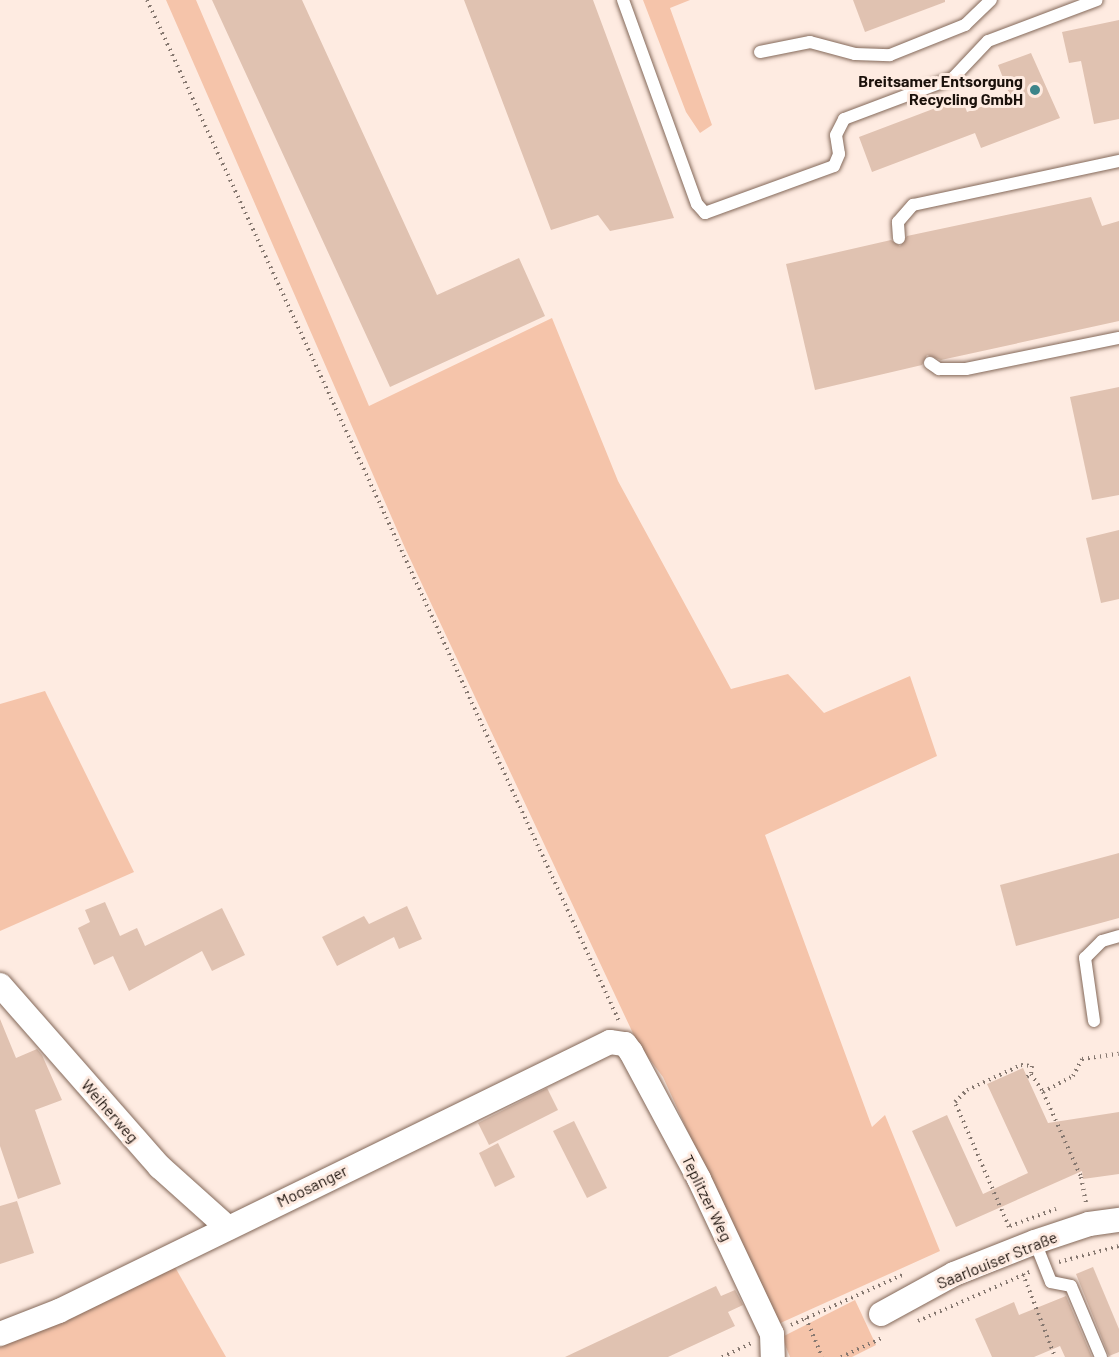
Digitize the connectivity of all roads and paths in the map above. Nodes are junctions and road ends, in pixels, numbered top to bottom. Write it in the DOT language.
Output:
graph roads {
  1 [pos="147,0"];
  2 [pos="623,0"];
  3 [pos="991,0"];
  4 [pos="1097,0"];
  5 [pos="760,52"];
  6 [pos="1119,161"];
  7 [pos="899,238"];
  8 [pos="1119,338"];
  9 [pos="930,363"];
  10 [pos="1119,936"];
  11 [pos="0,985"];
  12 [pos="1094,1021"];
  13 [pos="625,1044"];
  14 [pos="1119,1054"];
  15 [pos="1043,1092"];
  16 [pos="1119,1220"];
  17 [pos="1089,1224"];
  18 [pos="228,1228"];
  19 [pos="1027,1246"];
  20 [pos="1119,1246"];
  21 [pos="1044,1267"];
  22 [pos="1023,1274"];
  23 [pos="849,1300"];
  24 [pos="806,1318"];
  25 [pos="885,1324"];
  26 [pos="909,1325"];
  27 [pos="0,1334"];
  28 [pos="772,1346"];
  29 [pos="722,1357"];
  30 [pos="822,1357"];
  31 [pos="841,1357"];
  32 [pos="1055,1357"];
  33 [pos="1101,1357"];
  1 -- 13 [label="path"];
  2 -- 4 [label="lane"];
  3 -- 5 [label="lane"];
  6 -- 7 [label="lane"];
  8 -- 9 [label="lane"];
  10 -- 12 [label="lane"];
  11 -- 18 [label="street, Weiherweg"];
  13 -- 18 [label="street, Moosanger"];
  13 -- 28 [label="street, Teplitzer Weg"];
  14 -- 15 [label="path"];
  15 -- 17 [label="path"];
  15 -- 19 [label="path"];
  16 -- 17 [label="street, Saarlouiser Straße"];
  17 -- 19 [label="street, Saarlouiser Straße"];
  18 -- 27 [label="street, Moosanger"];
  19 -- 21 [label="lane"];
  19 -- 25 [label="street, Saarlouiser Straße"];
  20 -- 21 [label="path"];
  21 -- 22 [label="path"];
  21 -- 33 [label="lane"];
  22 -- 26 [label="path"];
  22 -- 32 [label="path"];
  23 -- 24 [label="path"];
  24 -- 28 [label="path"];
  24 -- 30 [label="path"];
  25 -- 31 [label="path"];
  28 -- 29 [label="path"];
}
